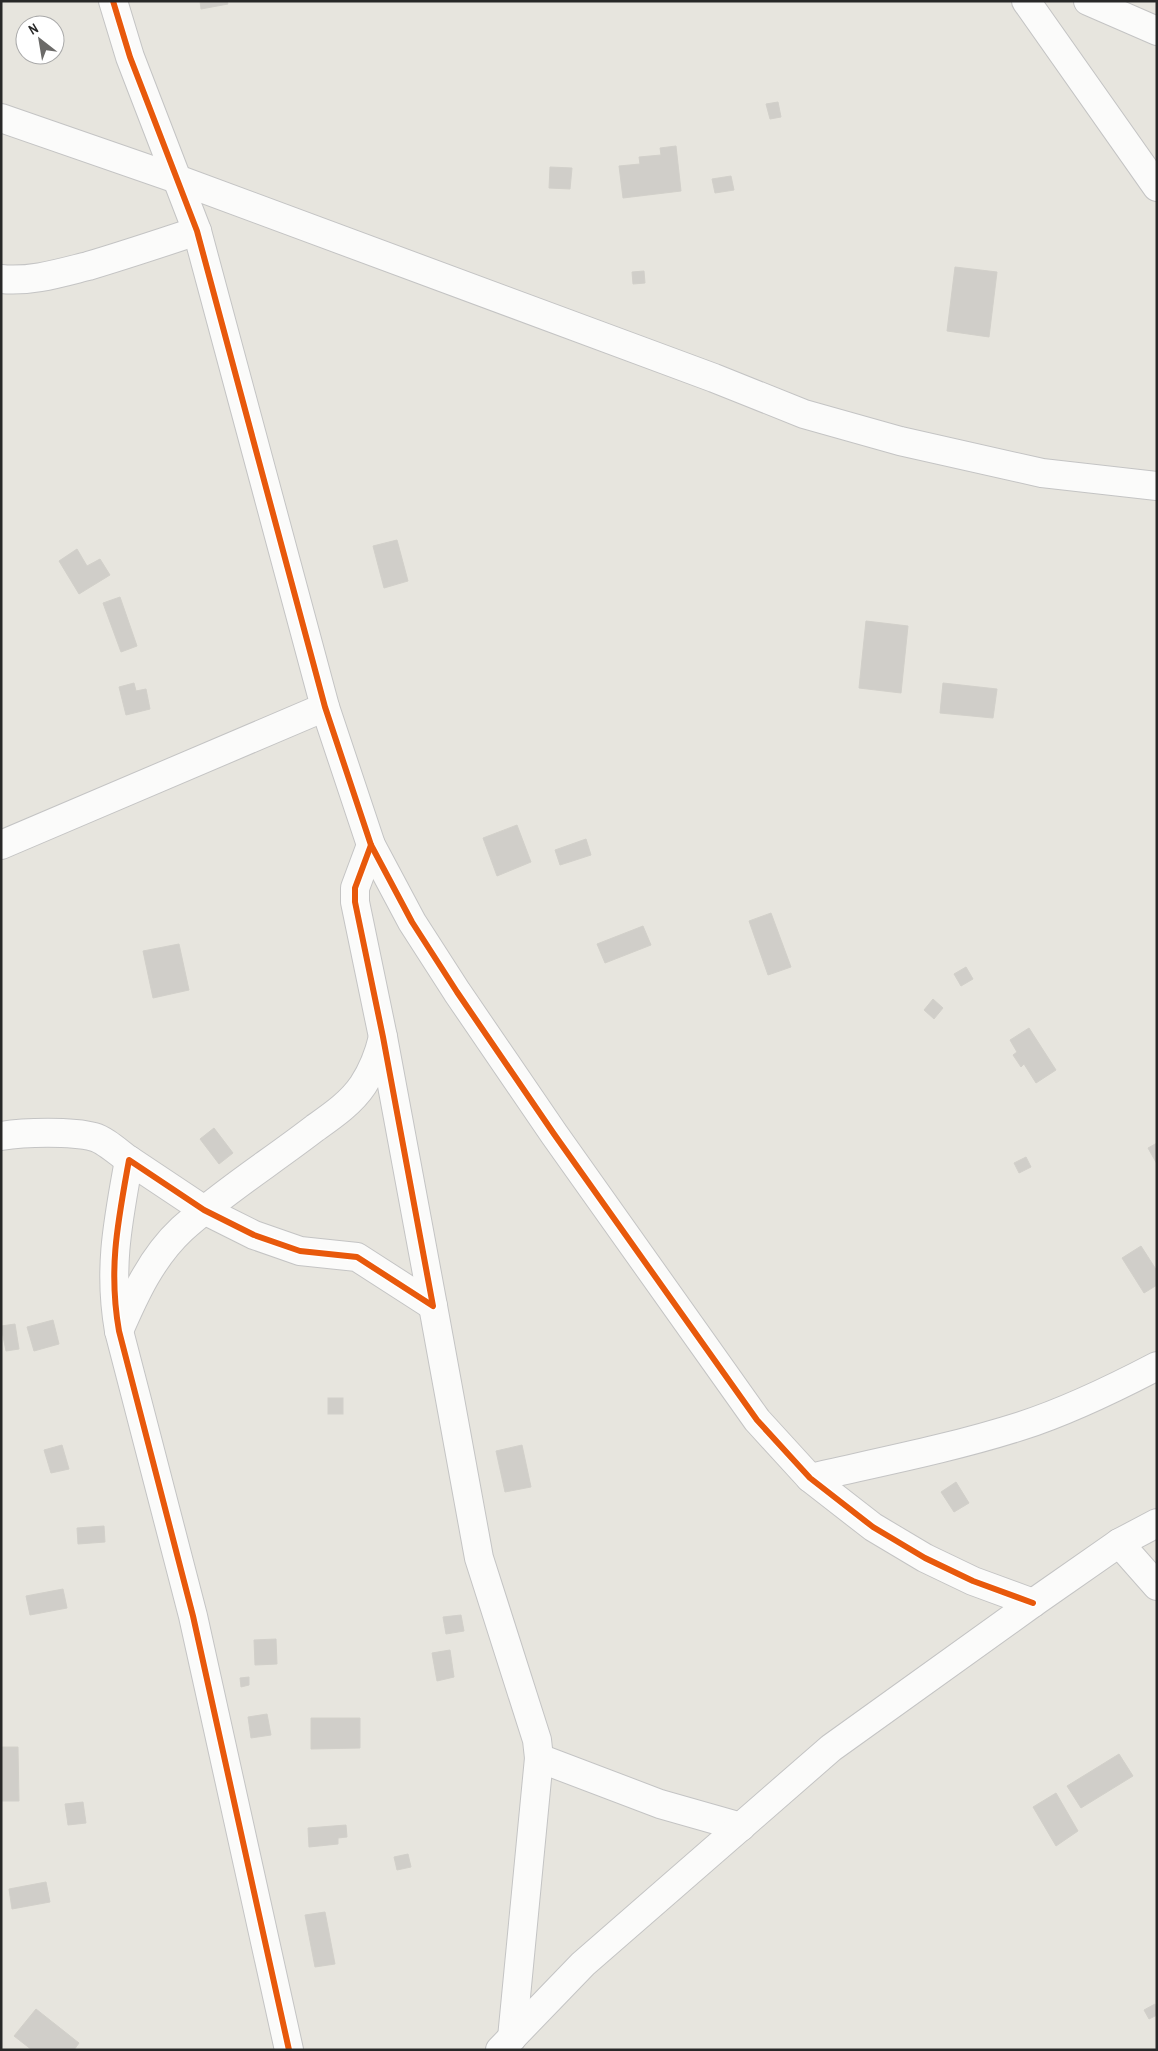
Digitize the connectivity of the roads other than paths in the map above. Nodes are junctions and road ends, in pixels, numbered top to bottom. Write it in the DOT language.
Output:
graph roads {
  1 [pos="113,1"];
  2 [pos="1026,1"];
  3 [pos="1088,1"];
  4 [pos="1157,31"];
  5 [pos="1,118"];
  6 [pos="177,179"];
  7 [pos="1157,187"];
  8 [pos="197,231"];
  9 [pos="1,279"];
  10 [pos="1157,486"];
  11 [pos="325,707"];
  12 [pos="1,845"];
  13 [pos="371,845"];
  14 [pos="384,1037"];
  15 [pos="1,1136"];
  16 [pos="129,1160"];
  17 [pos="204,1210"];
  18 [pos="433,1306"];
  19 [pos="119,1332"];
  20 [pos="1157,1366"];
  21 [pos="810,1478"];
  22 [pos="1157,1522"];
  23 [pos="1119,1543"];
  24 [pos="1157,1586"];
  25 [pos="1033,1602"];
  26 [pos="539,1758"];
  27 [pos="740,1826"];
  28 [pos="506,2044"];
  29 [pos="289,2050"];
  1 -- 6 [label="street"];
  2 -- 7 [label="street"];
  3 -- 4 [label="street"];
  5 -- 6 [label="street"];
  6 -- 8 [label="street"];
  6 -- 10 [label="street"];
  8 -- 9 [label="street"];
  8 -- 11 [label="street"];
  11 -- 12 [label="street"];
  11 -- 13 [label="street"];
  13 -- 14 [label="street"];
  13 -- 21 [label="street"];
  14 -- 17 [label="street"];
  14 -- 18 [label="street"];
  15 -- 16 [label="street"];
  16 -- 17 [label="street"];
  16 -- 19 [label="street"];
  17 -- 18 [label="street"];
  17 -- 19 [label="street"];
  18 -- 26 [label="street"];
  19 -- 29 [label="street"];
  20 -- 21 [label="street"];
  21 -- 25 [label="street"];
  22 -- 23 [label="street"];
  23 -- 24 [label="street"];
  23 -- 25 [label="street"];
  25 -- 27 [label="street"];
  26 -- 27 [label="street"];
  26 -- 28 [label="street"];
  27 -- 28 [label="street"];
}
